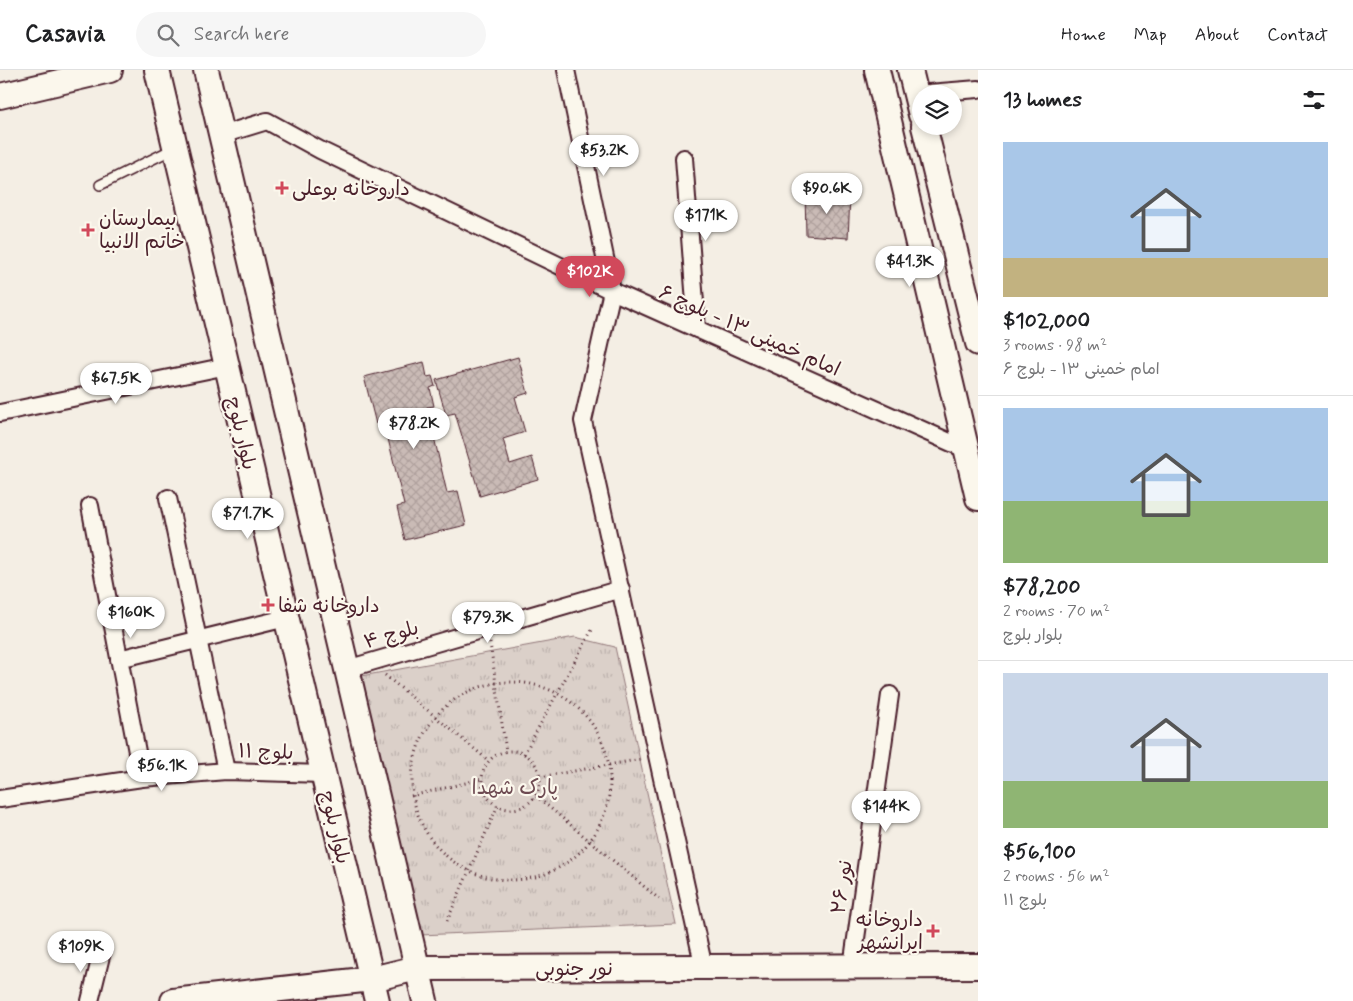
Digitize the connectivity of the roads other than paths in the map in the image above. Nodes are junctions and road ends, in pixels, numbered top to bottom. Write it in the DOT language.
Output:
graph roads {
  1 [pos="110,70"];
  2 [pos="156,70"];
  3 [pos="206,70"];
  4 [pos="566,70"];
  5 [pos="876,70"];
  6 [pos="910,70"];
  7 [pos="914,85"];
  8 [pos="978,89"];
  9 [pos="962,93"];
  10 [pos="0,96"];
  11 [pos="221,134"];
  12 [pos="926,135"];
  13 [pos="175,148"];
  14 [pos="684,158"];
  15 [pos="100,185"];
  16 [pos="612,291"];
  17 [pos="974,307"];
  18 [pos="697,329"];
  19 [pos="978,343"];
  20 [pos="227,366"];
  21 [pos="0,413"];
  22 [pos="965,449"];
  23 [pos="168,498"];
  24 [pos="978,498"];
  25 [pos="90,506"];
  26 [pos="621,589"];
  27 [pos="286,618"];
  28 [pos="198,641"];
  29 [pos="119,659"];
  30 [pos="346,669"];
  31 [pos="890,695"];
  32 [pos="226,771"];
  33 [pos="323,774"];
  34 [pos="142,778"];
  35 [pos="0,799"];
  36 [pos="102,952"];
  37 [pos="978,966"];
  38 [pos="852,967"];
  39 [pos="417,968"];
  40 [pos="704,968"];
  41 [pos="374,990"];
  42 [pos="90,1001"];
  43 [pos="173,1001"];
  44 [pos="425,1001"];
  1 -- 10 [label="main road"];
  2 -- 13 [label="main road, بلوار بلوچ"];
  3 -- 11 [label="main road"];
  4 -- 16 [label="street"];
  5 -- 22 [label="main road"];
  6 -- 7 [label="main road"];
  8 -- 9 [label="street"];
  11 -- 16 [label="street, امام خمینی ۱۳ - بلوچ ۶"];
  11 -- 30 [label="main road"];
  12 -- 17 [label="main road"];
  13 -- 15 [label="lane"];
  13 -- 20 [label="main road, بلوار بلوچ"];
  14 -- 18 [label="street"];
  16 -- 18 [label="street, امام خمینی ۱۳ - بلوچ ۶"];
  16 -- 26 [label="street"];
  17 -- 19 [label="main road"];
  18 -- 22 [label="street, امام خمینی ۱۳ - بلوچ ۶"];
  20 -- 21 [label="street"];
  20 -- 27 [label="main road, بلوار بلوچ"];
  22 -- 24 [label="main road"];
  23 -- 28 [label="street"];
  25 -- 29 [label="street"];
  26 -- 30 [label="street, بلوچ ۴"];
  26 -- 40 [label="street"];
  27 -- 28 [label="street"];
  27 -- 33 [label="main road, بلوار بلوچ"];
  28 -- 29 [label="street"];
  28 -- 32 [label="street"];
  29 -- 34 [label="street"];
  30 -- 39 [label="main road"];
  31 -- 38 [label="street, نور ۲۶"];
  32 -- 33 [label="street, بلوچ ۱۱"];
  32 -- 34 [label="street, بلوچ ۱۱"];
  33 -- 41 [label="main road, بلوار بلوچ"];
  34 -- 35 [label="street, بلوچ ۱۱"];
  36 -- 42 [label="street"];
  37 -- 38 [label="main road, نور جنوبی"];
  38 -- 40 [label="main road, نور جنوبی"];
  39 -- 40 [label="main road, نور جنوبی"];
  39 -- 41 [label="main road, نور جنوبی"];
  39 -- 44 [label="main road"];
  41 -- 43 [label="main road, نور جنوبی"];
}
